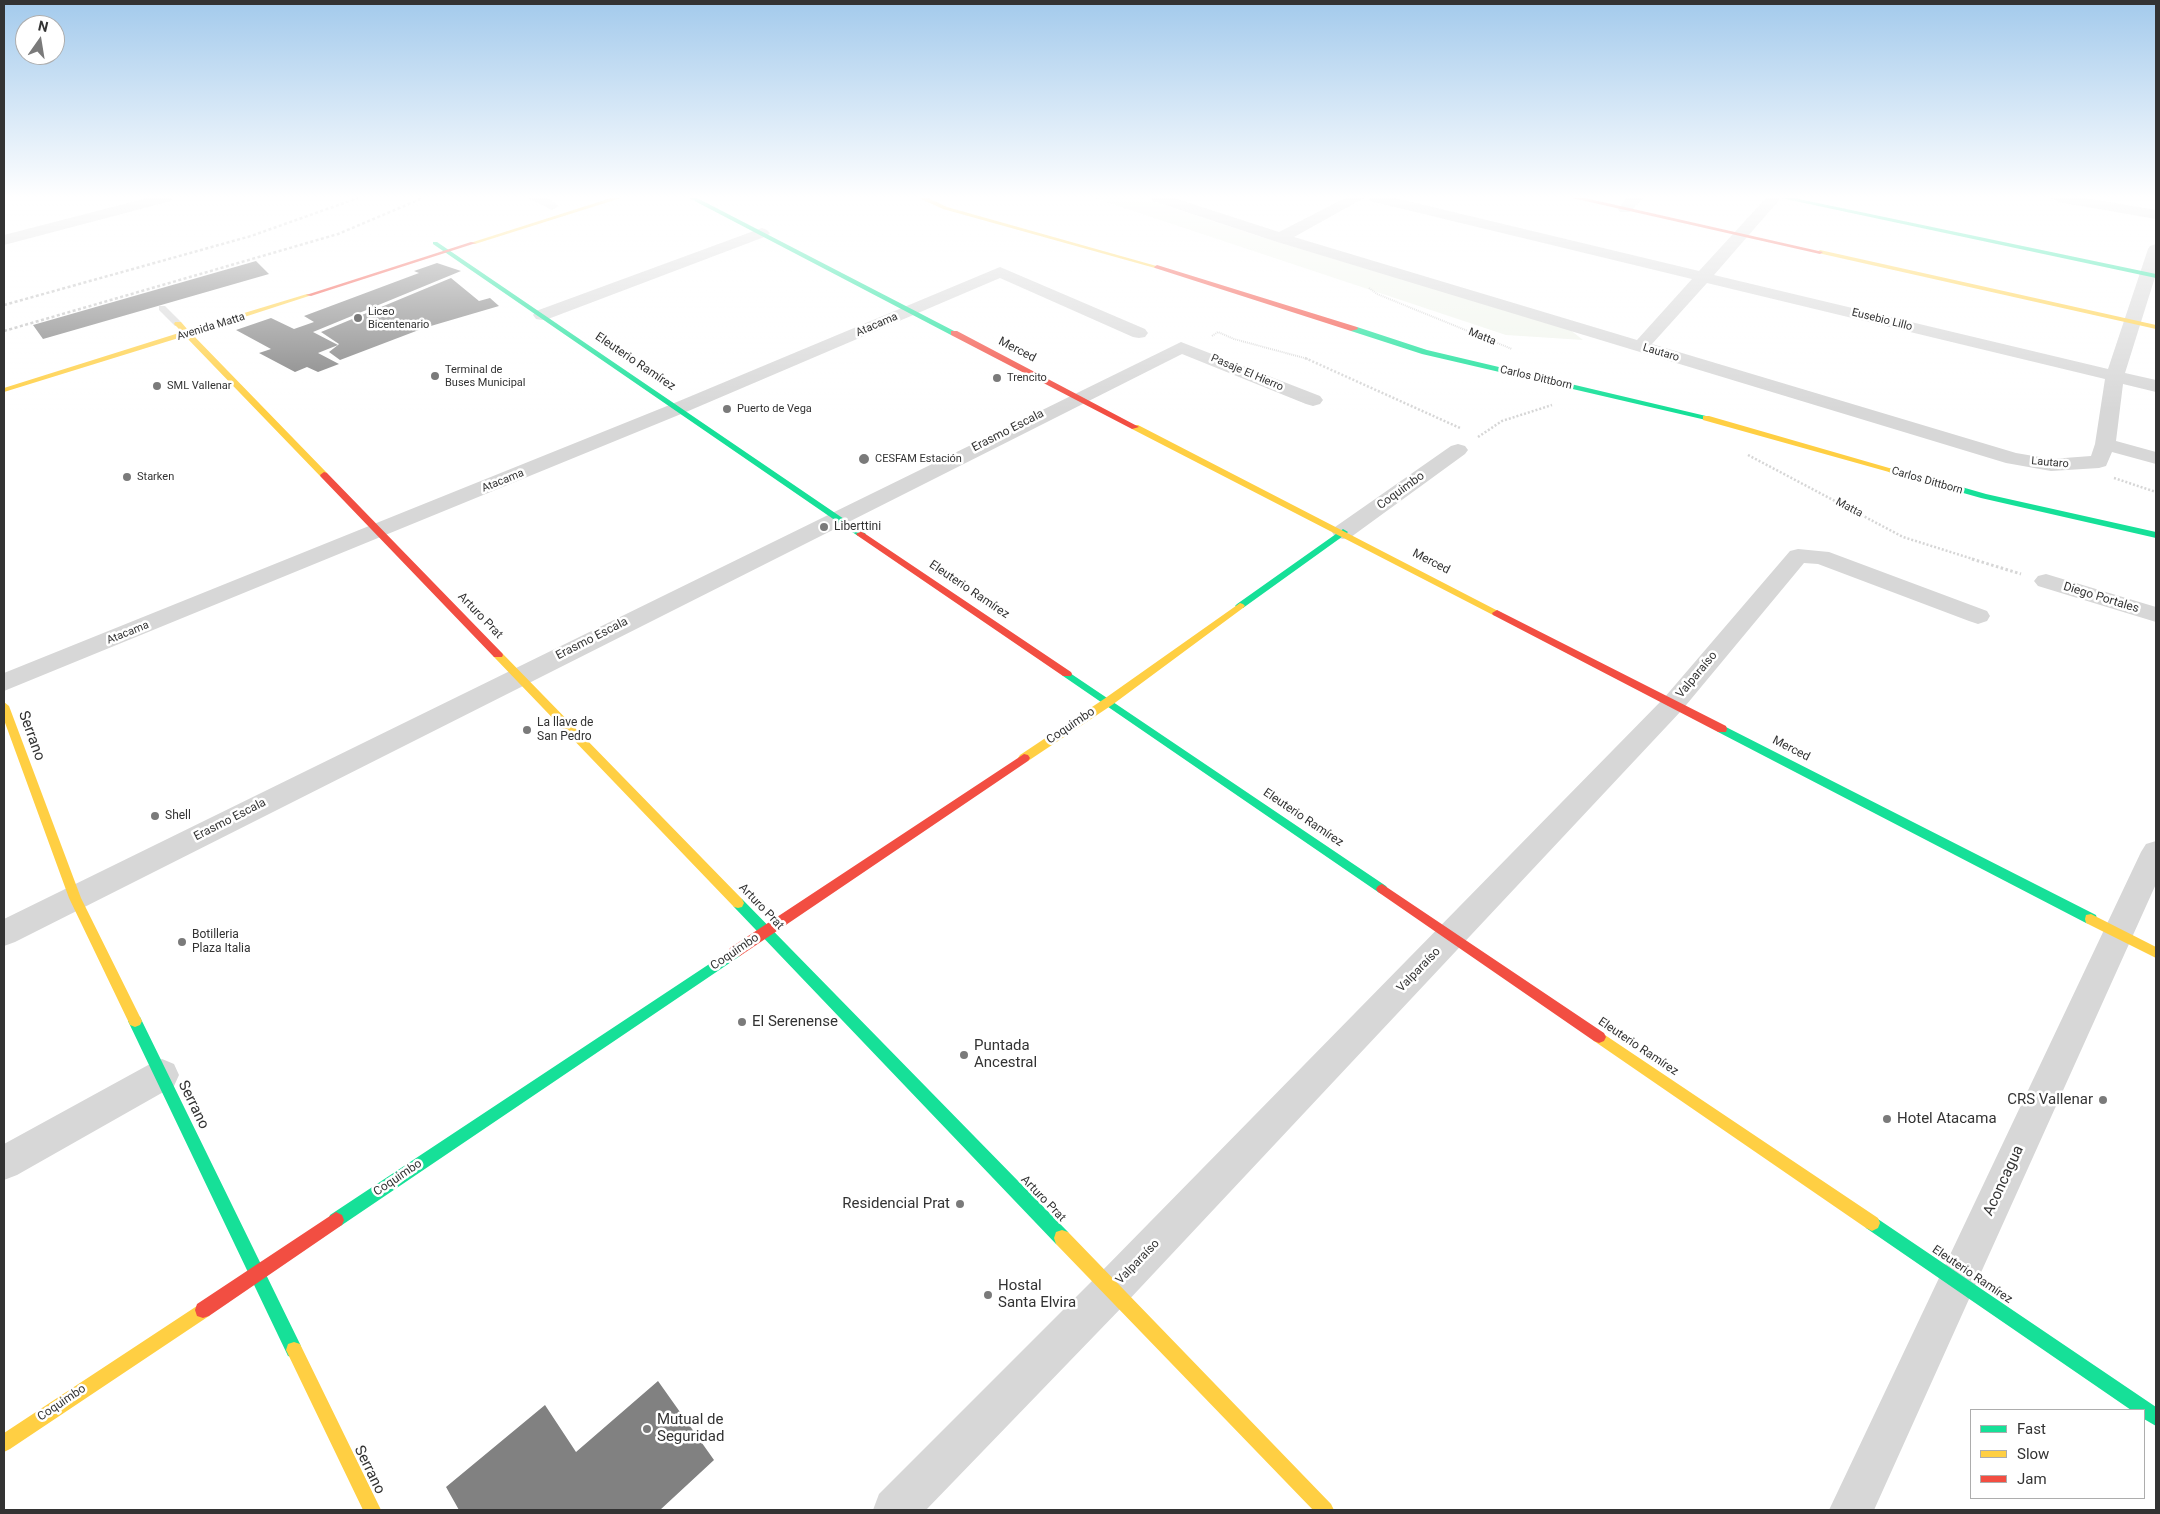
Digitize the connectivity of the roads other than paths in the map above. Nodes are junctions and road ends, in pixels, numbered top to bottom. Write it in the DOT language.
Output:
graph roads {
  1 [pos="354,269"];
  2 [pos="393,269"];
  3 [pos="474,269"];
  4 [pos="666,269"];
  5 [pos="831,269"];
  6 [pos="1163,269"];
  7 [pos="1381,269"];
  8 [pos="1669,269"];
  9 [pos="1712,269"];
  10 [pos="1891,269"];
  11 [pos="2122,269"];
  12 [pos="2152,275"];
  13 [pos="1704,277"];
  14 [pos="162,308"];
  15 [pos="912,311"];
  16 [pos="542,315"];
  17 [pos="2134,322"];
  18 [pos="178,324"];
  19 [pos="2156,327"];
  20 [pos="160,329"];
  21 [pos="1139,333"];
  22 [pos="189,334"];
  23 [pos="1640,347"];
  24 [pos="1187,348"];
  25 [pos="2115,376"];
  26 [pos="2156,386"];
  27 [pos="4,390"];
  28 [pos="1078,397"];
  29 [pos="1313,400"];
  30 [pos="679,408"];
  31 [pos="2105,444"];
  32 [pos="1458,450"];
  33 [pos="2156,458"];
  34 [pos="836,517"];
  35 [pos="380,532"];
  36 [pos="1343,532"];
  37 [pos="2156,535"];
  38 [pos="2046,581"];
  39 [pos="2156,615"];
  40 [pos="1978,616"];
  41 [pos="518,676"];
  42 [pos="4,683"];
  43 [pos="1108,702"];
  44 [pos="1673,704"];
  45 [pos="4,706"];
  46 [pos="2156,852"];
  47 [pos="75,898"];
  48 [pos="766,931"];
  49 [pos="4,933"];
  50 [pos="2118,933"];
  51 [pos="1451,936"];
  52 [pos="2156,953"];
  53 [pos="162,1075"];
  54 [pos="4,1164"];
  55 [pos="257,1272"];
  56 [pos="1957,1281"];
  57 [pos="1112,1290"];
  58 [pos="2144,1409"];
  59 [pos="2145,1409"];
  60 [pos="2156,1417"];
  61 [pos="4,1442"];
  62 [pos="372,1510"];
  63 [pos="895,1510"];
  64 [pos="1325,1510"];
  65 [pos="1851,1510"];
  1 -- 18 [label="main road, Avenida Matta"];
  2 -- 22 [label="main road, Avenida Matta"];
  3 -- 16 [label="main road, Eleuterio Ramírez"];
  4 -- 16 [label="street"];
  5 -- 15 [label="main road, Merced"];
  6 -- 37 [label="main road, Carlos Dittborn"];
  7 -- 23 [label="street, Lautaro"];
  8 -- 13 [label="street, Eusebio Lillo"];
  9 -- 13 [label="street"];
  10 -- 17 [label="main road"];
  11 -- 12 [label="main road"];
  12 -- 17 [label="street"];
  13 -- 23 [label="street"];
  13 -- 25 [label="street, Eusebio Lillo"];
  14 -- 18 [label="lane"];
  15 -- 21 [label="street, Atacama"];
  15 -- 28 [label="main road, Merced"];
  15 -- 30 [label="street, Atacama"];
  16 -- 30 [label="main road, Eleuterio Ramírez"];
  17 -- 19 [label="main road"];
  17 -- 25 [label="street"];
  18 -- 20 [label="main road, Avenida Matta"];
  18 -- 22 [label="main road, Arturo Prat"];
  22 -- 27 [label="main road, Avenida Matta"];
  22 -- 35 [label="main road, Arturo Prat"];
  23 -- 31 [label="street, Lautaro"];
  24 -- 28 [label="street, Erasmo Escala"];
  24 -- 29 [label="street, Pasaje El Hierro"];
  25 -- 26 [label="street, Eusebio Lillo"];
  25 -- 31 [label="street"];
  28 -- 34 [label="street, Erasmo Escala"];
  28 -- 36 [label="main road, Merced"];
  30 -- 34 [label="main road, Eleuterio Ramírez"];
  30 -- 35 [label="street, Atacama"];
  31 -- 33 [label="street"];
  32 -- 36 [label="street, Coquimbo"];
  34 -- 41 [label="street, Erasmo Escala"];
  34 -- 43 [label="main road, Eleuterio Ramírez"];
  35 -- 41 [label="main road, Arturo Prat"];
  35 -- 42 [label="street, Atacama"];
  36 -- 43 [label="main road, Coquimbo"];
  36 -- 44 [label="main road, Merced"];
  38 -- 39 [label="street, Diego Portales"];
  40 -- 44 [label="street, Valparaíso"];
  41 -- 47 [label="street, Erasmo Escala"];
  41 -- 48 [label="main road, Arturo Prat"];
  43 -- 48 [label="main road, Coquimbo"];
  43 -- 51 [label="main road, Eleuterio Ramírez"];
  44 -- 50 [label="main road, Merced"];
  44 -- 51 [label="street, Valparaíso"];
  45 -- 47 [label="main road, Serrano"];
  46 -- 50 [label="street, Aconcagua"];
  47 -- 49 [label="street, Erasmo Escala"];
  47 -- 53 [label="main road, Serrano"];
  48 -- 55 [label="main road, Coquimbo"];
  48 -- 57 [label="main road, Arturo Prat"];
  50 -- 52 [label="main road, Merced"];
  50 -- 56 [label="street, Aconcagua"];
  51 -- 56 [label="main road, Eleuterio Ramírez"];
  51 -- 57 [label="street, Valparaíso"];
  53 -- 54 [label="street"];
  53 -- 55 [label="main road, Serrano"];
  55 -- 61 [label="main road, Coquimbo"];
  55 -- 62 [label="main road, Serrano"];
  56 -- 58 [label="main road, Eleuterio Ramírez"];
  56 -- 65 [label="street, Aconcagua"];
  57 -- 63 [label="street, Valparaíso"];
  57 -- 64 [label="main road, Arturo Prat"];
  59 -- 60 [label="main road, Eleuterio Ramírez"];
}
